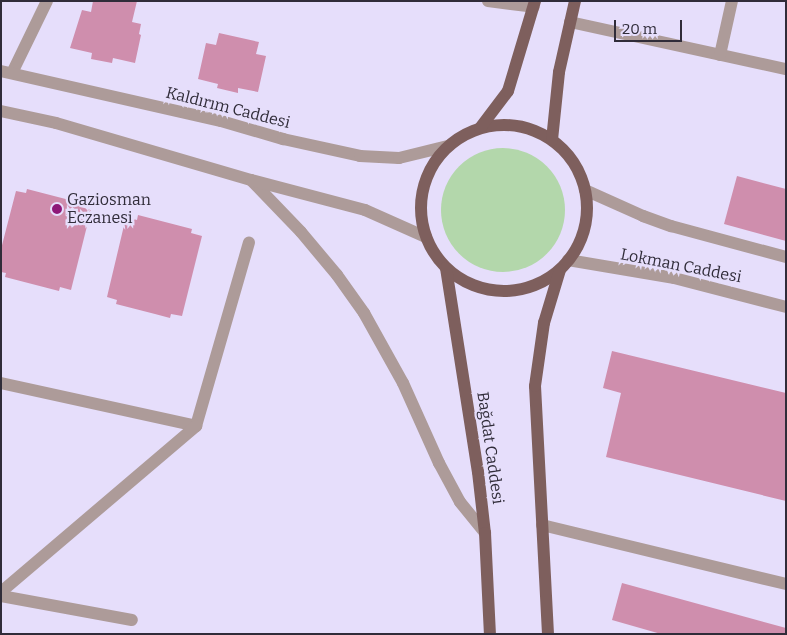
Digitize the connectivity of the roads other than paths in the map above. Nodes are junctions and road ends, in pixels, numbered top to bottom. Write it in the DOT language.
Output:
graph roads {
  1 [pos="46,1"];
  2 [pos="488,1"];
  3 [pos="576,1"];
  4 [pos="732,1"];
  5 [pos="534,4"];
  6 [pos="570,22"];
  7 [pos="720,55"];
  8 [pos="786,69"];
  9 [pos="7,72"];
  10 [pos="2,114"];
  11 [pos="480,128"];
  12 [pos="552,140"];
  13 [pos="448,146"];
  14 [pos="252,180"];
  15 [pos="585,190"];
  16 [pos="426,237"];
  17 [pos="249,242"];
  18 [pos="786,257"];
  19 [pos="564,265"];
  20 [pos="446,268"];
  21 [pos="786,307"];
  22 [pos="1,383"];
  23 [pos="196,426"];
  24 [pos="542,525"];
  25 [pos="485,533"];
  26 [pos="786,584"];
  27 [pos="1,592"];
  28 [pos="1,596"];
  29 [pos="132,620"];
  30 [pos="490,634"];
  31 [pos="548,634"];
  1 -- 9 [label="street"];
  2 -- 5 [label="street"];
  3 -- 6 [label="main road"];
  4 -- 7 [label="street"];
  5 -- 11 [label="main road"];
  6 -- 7 [label="street"];
  6 -- 12 [label="main road"];
  7 -- 8 [label="street"];
  9 -- 13 [label="street, Kaldırım Caddesi"];
  10 -- 14 [label="street"];
  11 -- 12 [label="main road"];
  11 -- 13 [label="main road"];
  12 -- 15 [label="main road"];
  13 -- 16 [label="main road"];
  14 -- 16 [label="street"];
  14 -- 25 [label="street"];
  15 -- 18 [label="street, Lokman Caddesi"];
  15 -- 19 [label="main road"];
  16 -- 20 [label="main road"];
  17 -- 23 [label="street"];
  19 -- 20 [label="main road"];
  19 -- 21 [label="street, Lokman Caddesi"];
  19 -- 24 [label="main road"];
  20 -- 25 [label="main road, Bağdat Caddesi"];
  22 -- 23 [label="street"];
  23 -- 27 [label="street"];
  24 -- 26 [label="street"];
  24 -- 31 [label="main road"];
  25 -- 30 [label="main road, Bağdat Caddesi"];
  28 -- 29 [label="street"];
}
